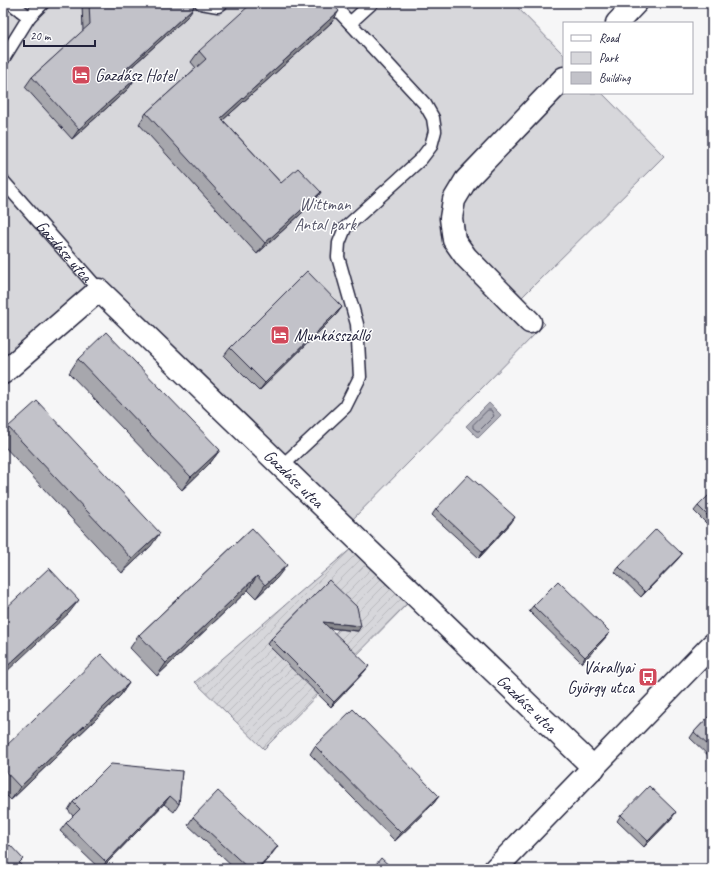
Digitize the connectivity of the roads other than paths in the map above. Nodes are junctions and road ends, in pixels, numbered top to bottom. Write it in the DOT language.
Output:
graph roads {
  1 [pos="11,3"];
  2 [pos="43,3"];
  3 [pos="201,3"];
  4 [pos="222,3"];
  5 [pos="331,3"];
  6 [pos="372,3"];
  7 [pos="636,3"];
  8 [pos="29,17"];
  9 [pos="618,22"];
  10 [pos="350,23"];
  11 [pos="3,59"];
  12 [pos="563,79"];
  13 [pos="3,181"];
  14 [pos="99,290"];
  15 [pos="530,322"];
  16 [pos="3,373"];
  17 [pos="282,466"];
  18 [pos="712,645"];
  19 [pos="594,768"];
  20 [pos="495,869"];
  1 -- 8 [label="lane"];
  2 -- 8 [label="lane"];
  3 -- 4 [label="lane"];
  5 -- 10 [label="lane"];
  6 -- 10 [label="lane"];
  7 -- 9 [label="street"];
  8 -- 11 [label="lane"];
  10 -- 17 [label="lane"];
  12 -- 15 [label="street"];
  13 -- 14 [label="lane, Gazdász utca"];
  14 -- 16 [label="street"];
  14 -- 17 [label="street, Gazdász utca"];
  17 -- 19 [label="street, Gazdász utca"];
  18 -- 19 [label="street"];
  19 -- 20 [label="street"];
}
